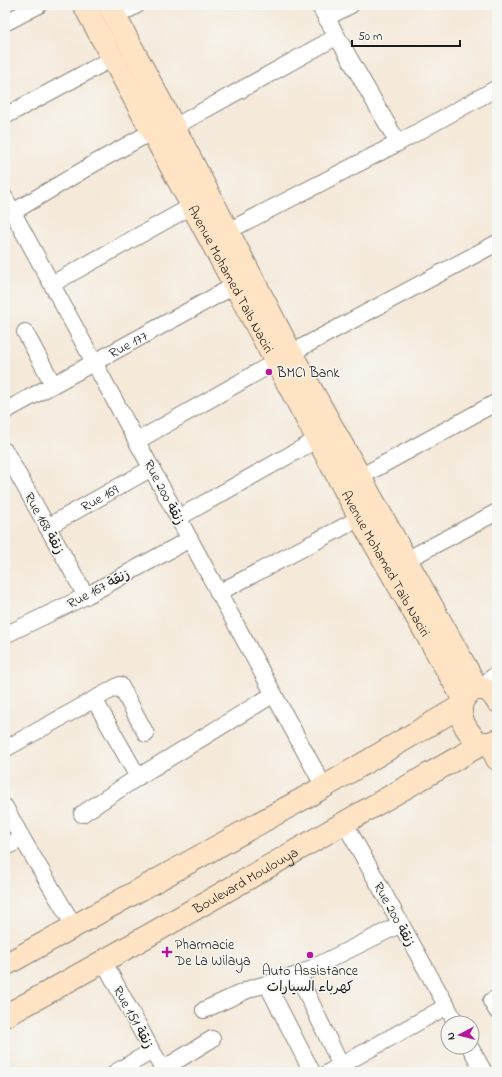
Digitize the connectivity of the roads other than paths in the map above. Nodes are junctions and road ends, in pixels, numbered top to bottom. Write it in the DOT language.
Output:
graph roads {
  1 [pos="39,5"];
  2 [pos="84,5"];
  3 [pos="137,5"];
  4 [pos="351,5"];
  5 [pos="112,11"];
  6 [pos="322,12"];
  7 [pos="5,22"];
  8 [pos="336,37"];
  9 [pos="113,58"];
  10 [pos="497,88"];
  11 [pos="5,116"];
  12 [pos="164,129"];
  13 [pos="398,143"];
  14 [pos="5,198"];
  15 [pos="192,206"];
  16 [pos="14,212"];
  17 [pos="228,231"];
  18 [pos="497,243"];
  19 [pos="243,281"];
  20 [pos="52,284"];
  21 [pos="24,332"];
  22 [pos="284,357"];
  23 [pos="94,362"];
  24 [pos="53,384"];
  25 [pos="497,402"];
  26 [pos="5,411"];
  27 [pos="318,439"];
  28 [pos="137,441"];
  29 [pos="5,451"];
  30 [pos="152,468"];
  31 [pos="360,477"];
  32 [pos="497,512"];
  33 [pos="178,518"];
  34 [pos="360,518"];
  35 [pos="47,527"];
  36 [pos="190,540"];
  37 [pos="406,560"];
  38 [pos="218,593"];
  39 [pos="86,596"];
  40 [pos="5,635"];
  41 [pos="480,693"];
  42 [pos="274,694"];
  43 [pos="94,699"];
  44 [pos="146,734"];
  45 [pos="492,746"];
  46 [pos="5,749"];
  47 [pos="138,777"];
  48 [pos="324,787"];
  49 [pos="5,807"];
  50 [pos="82,814"];
  51 [pos="344,822"];
  52 [pos="22,838"];
  53 [pos="5,848"];
  54 [pos="401,924"];
  55 [pos="74,926"];
  56 [pos="104,962"];
  57 [pos="5,965"];
  58 [pos="298,975"];
  59 [pos="267,984"];
  60 [pos="497,998"];
  61 [pos="447,1006"];
  62 [pos="204,1010"];
  63 [pos="497,1011"];
  64 [pos="452,1015"];
  65 [pos="5,1016"];
  66 [pos="212,1039"];
  67 [pos="152,1051"];
  68 [pos="474,1055"];
  69 [pos="335,1069"];
  70 [pos="164,1071"];
  71 [pos="116,1072"];
  72 [pos="312,1072"];
  73 [pos="484,1072"];
  1 -- 7 [label="street"];
  2 -- 9 [label="street, Avenue Mohamed Taib Naciri"];
  3 -- 5 [label="street"];
  4 -- 6 [label="street"];
  5 -- 12 [label="street, Avenue Mohamed Taib Naciri"];
  6 -- 8 [label="street"];
  8 -- 12 [label="street"];
  8 -- 13 [label="street"];
  9 -- 11 [label="street"];
  9 -- 12 [label="street, Avenue Mohamed Taib Naciri"];
  10 -- 13 [label="street"];
  12 -- 15 [label="street, Avenue Mohamed Taib Naciri"];
  12 -- 16 [label="street"];
  12 -- 17 [label="street, Avenue Mohamed Taib Naciri"];
  13 -- 17 [label="street"];
  14 -- 16 [label="street, Rue 200 زنقة"];
  15 -- 19 [label="street, Avenue Mohamed Taib Naciri"];
  15 -- 20 [label="street"];
  16 -- 20 [label="street, Rue 200 زنقة"];
  17 -- 19 [label="street, Avenue Mohamed Taib Naciri"];
  18 -- 22 [label="street"];
  19 -- 22 [label="street, Avenue Mohamed Taib Naciri"];
  19 -- 23 [label="street, Rue 177"];
  20 -- 23 [label="street, Rue 200 زنقة"];
  21 -- 24 [label="street"];
  22 -- 27 [label="street, Avenue Mohamed Taib Naciri"];
  22 -- 28 [label="street"];
  22 -- 31 [label="street, Avenue Mohamed Taib Naciri"];
  23 -- 24 [label="street, Rue 177"];
  23 -- 28 [label="street, Rue 200 زنقة"];
  24 -- 26 [label="street, Rue 177"];
  25 -- 31 [label="street"];
  27 -- 33 [label="street"];
  27 -- 34 [label="street, Avenue Mohamed Taib Naciri"];
  28 -- 30 [label="street, Rue 200 زنقة"];
  29 -- 35 [label="street, Rue 168 زنقة"];
  30 -- 33 [label="street, Rue 200 زنقة"];
  30 -- 35 [label="street, Rue 169"];
  31 -- 37 [label="street, Avenue Mohamed Taib Naciri"];
  32 -- 37 [label="street"];
  33 -- 36 [label="street, Rue 200 زنقة"];
  34 -- 38 [label="street"];
  34 -- 41 [label="street, Avenue Mohamed Taib Naciri"];
  35 -- 39 [label="street, Rue 168 زنقة"];
  36 -- 38 [label="street, Rue 200 زنقة"];
  36 -- 39 [label="street, Rue 167 زنقة"];
  37 -- 41 [label="street, Avenue Mohamed Taib Naciri"];
  38 -- 42 [label="street, Rue 200 زنقة"];
  39 -- 40 [label="street, Rue 167 زنقة"];
  41 -- 45 [label="street"];
  41 -- 48 [label="street"];
  42 -- 47 [label="street"];
  42 -- 48 [label="street, Rue 200 زنقة"];
  43 -- 44 [label="street"];
  43 -- 46 [label="street"];
  43 -- 47 [label="street"];
  45 -- 51 [label="street, Boulevard Moulouya"];
  47 -- 50 [label="street"];
  48 -- 55 [label="street"];
  49 -- 52 [label="street"];
  51 -- 54 [label="street, Rue 200 زنقة"];
  51 -- 56 [label="street, Boulevard Moulouya"];
  52 -- 53 [label="street"];
  52 -- 55 [label="street"];
  54 -- 58 [label="street"];
  54 -- 61 [label="street, Rue 200 زنقة"];
  55 -- 57 [label="street"];
  56 -- 65 [label="street, Boulevard Moulouya"];
  56 -- 67 [label="street, Rue 151 زنقة"];
  58 -- 59 [label="street"];
  58 -- 69 [label="street"];
  59 -- 62 [label="street"];
  59 -- 72 [label="street"];
  60 -- 63 [label="street"];
  61 -- 64 [label="street, Rue 200 زنقة"];
  61 -- 69 [label="street"];
  66 -- 70 [label="street"];
  67 -- 70 [label="street, Rue 151 زنقة"];
  67 -- 71 [label="street"];
  68 -- 73 [label="street"];
}
